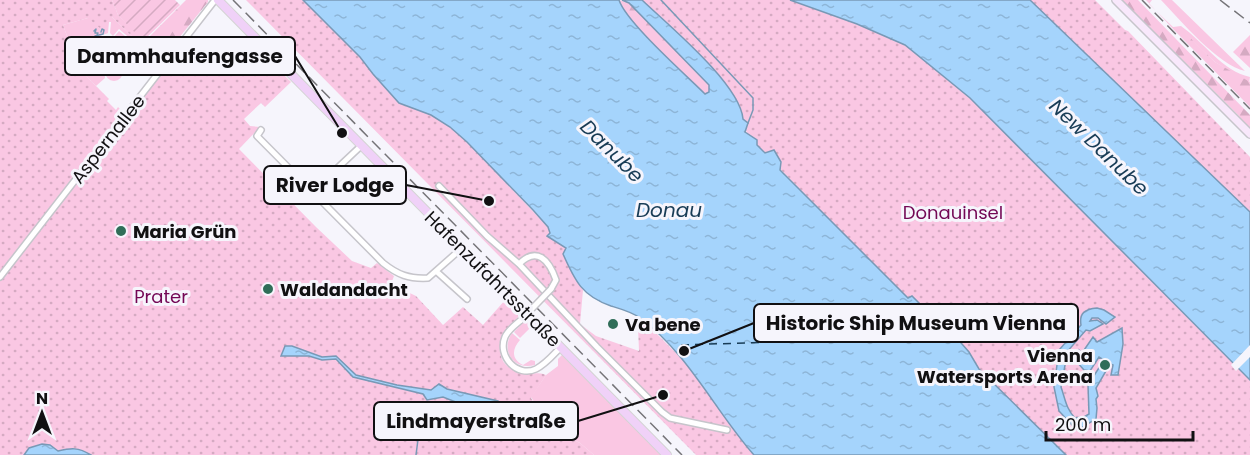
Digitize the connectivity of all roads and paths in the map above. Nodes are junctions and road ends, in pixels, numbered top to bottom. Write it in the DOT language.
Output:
graph roads {
  1 [pos="217,0"];
  2 [pos="1116,0"];
  3 [pos="261,130"];
  4 [pos="1250,134"];
  5 [pos="362,145"];
  6 [pos="439,186"];
  7 [pos="313,191"];
  8 [pos="462,248"];
  9 [pos="519,264"];
  10 [pos="437,272"];
  11 [pos="0,277"];
  12 [pos="467,299"];
  13 [pos="561,347"];
  14 [pos="727,430"];
  15 [pos="667,455"];
  1 -- 5 [label="main road, Hafenzufahrtsstraße"];
  1 -- 11 [label="street, Aspernallee"];
  2 -- 4 [label="main road"];
  3 -- 7 [label="street"];
  5 -- 7 [label="street"];
  5 -- 8 [label="main road, Hafenzufahrtsstraße"];
  6 -- 9 [label="street"];
  7 -- 10 [label="street"];
  8 -- 10 [label="street"];
  8 -- 13 [label="main road, Hafenzufahrtsstraße"];
  9 -- 13 [label="street, bridge"];
  9 -- 14 [label="street"];
  10 -- 12 [label="street"];
  13 -- 15 [label="main road, Hafenzufahrtsstraße"];
}
